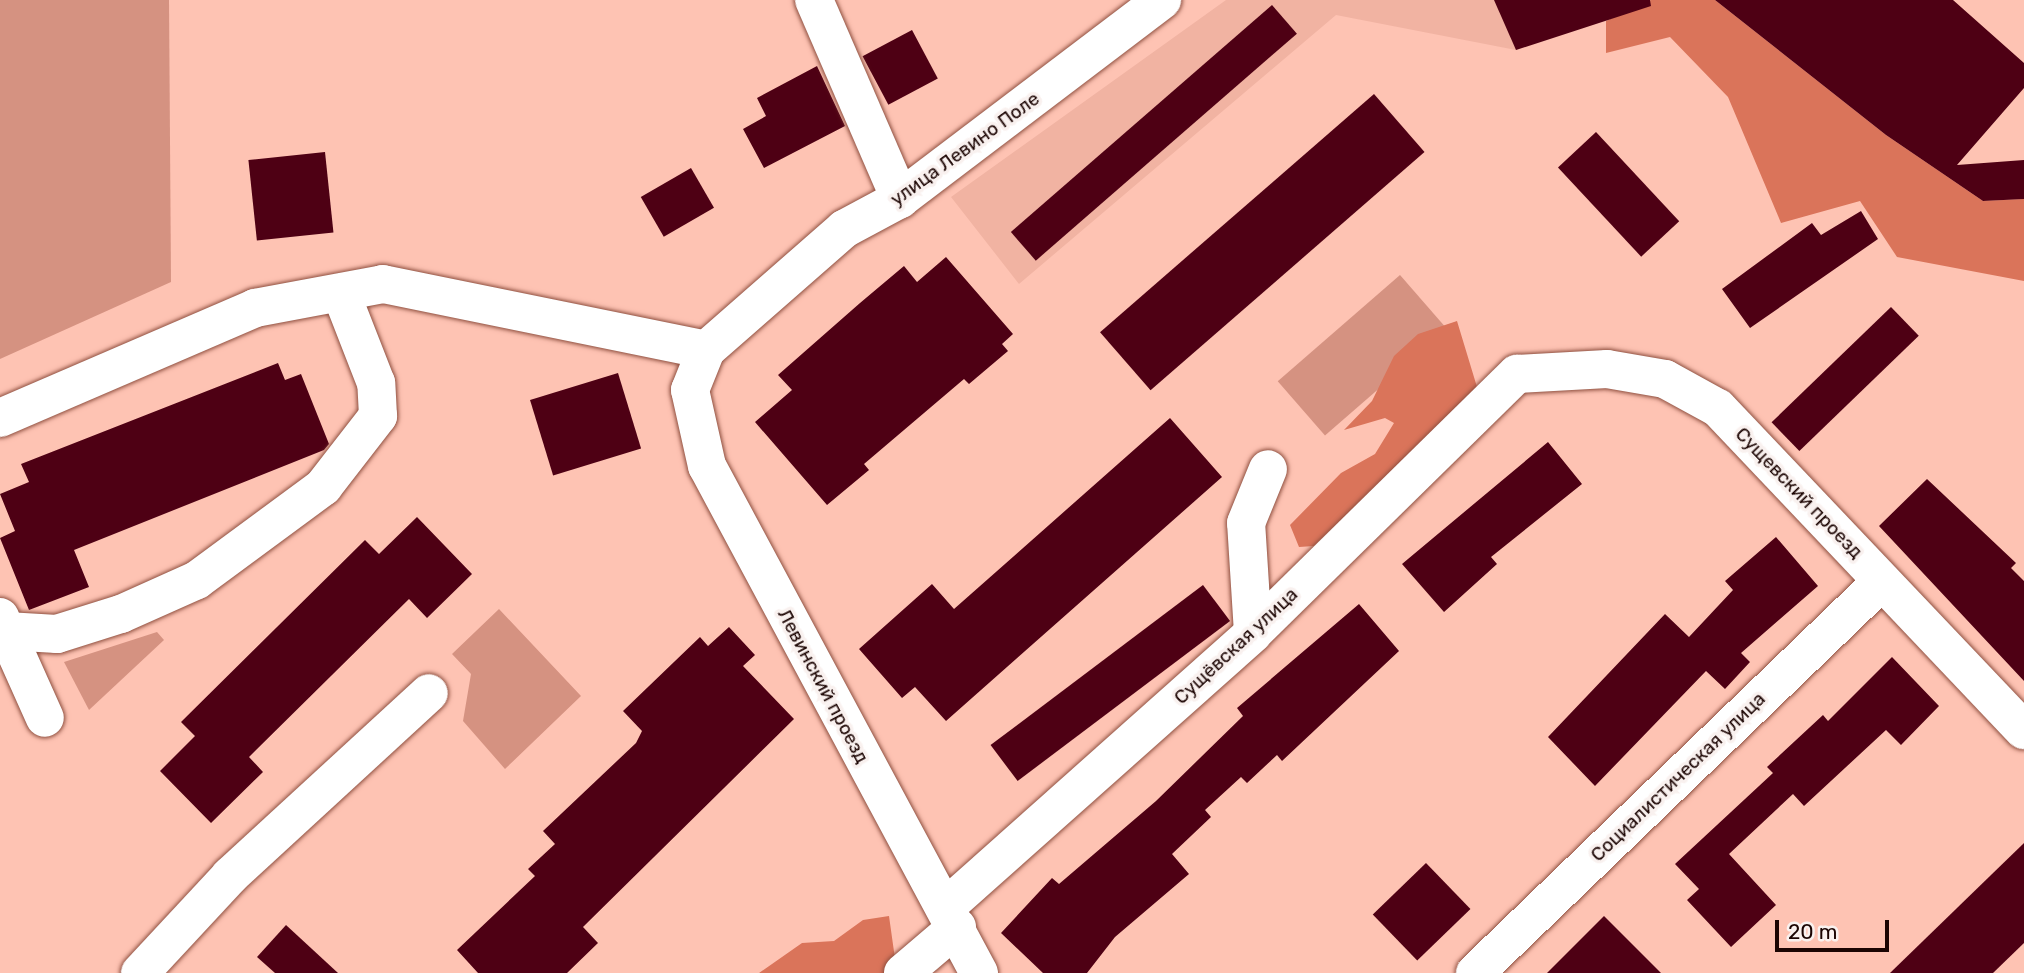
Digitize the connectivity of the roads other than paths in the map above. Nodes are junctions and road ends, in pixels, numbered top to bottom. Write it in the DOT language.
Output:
graph roads {
  1 [pos="814,0"];
  2 [pos="1162,0"];
  3 [pos="900,199"];
  4 [pos="341,293"];
  5 [pos="706,350"];
  6 [pos="1517,374"];
  7 [pos="690,390"];
  8 [pos="0,418"];
  9 [pos="1268,469"];
  10 [pos="1882,581"];
  11 [pos="2,626"];
  12 [pos="1253,633"];
  13 [pos="429,693"];
  14 [pos="45,718"];
  15 [pos="2024,730"];
  16 [pos="952,917"];
  17 [pos="139,973"];
  18 [pos="903,973"];
  19 [pos="979,973"];
  20 [pos="1475,973"];
  1 -- 3 [label="street"];
  2 -- 3 [label="street, улица Левино Поле"];
  3 -- 5 [label="street, улица Левино Поле"];
  4 -- 5 [label="street"];
  4 -- 8 [label="street"];
  4 -- 11 [label="street"];
  5 -- 7 [label="street, улица Левино Поле"];
  6 -- 10 [label="street, Сущевский проезд"];
  6 -- 12 [label="street, Сущёвская улица"];
  7 -- 16 [label="street, Левинский проезд"];
  9 -- 12 [label="street"];
  10 -- 15 [label="street, Сущевский проезд"];
  10 -- 20 [label="street, Социалистическая улица"];
  11 -- 14 [label="street"];
  12 -- 16 [label="street, Сущёвская улица"];
  13 -- 17 [label="street"];
  16 -- 18 [label="street, Сущёвская улица"];
  16 -- 19 [label="street, Левинский проезд"];
}
